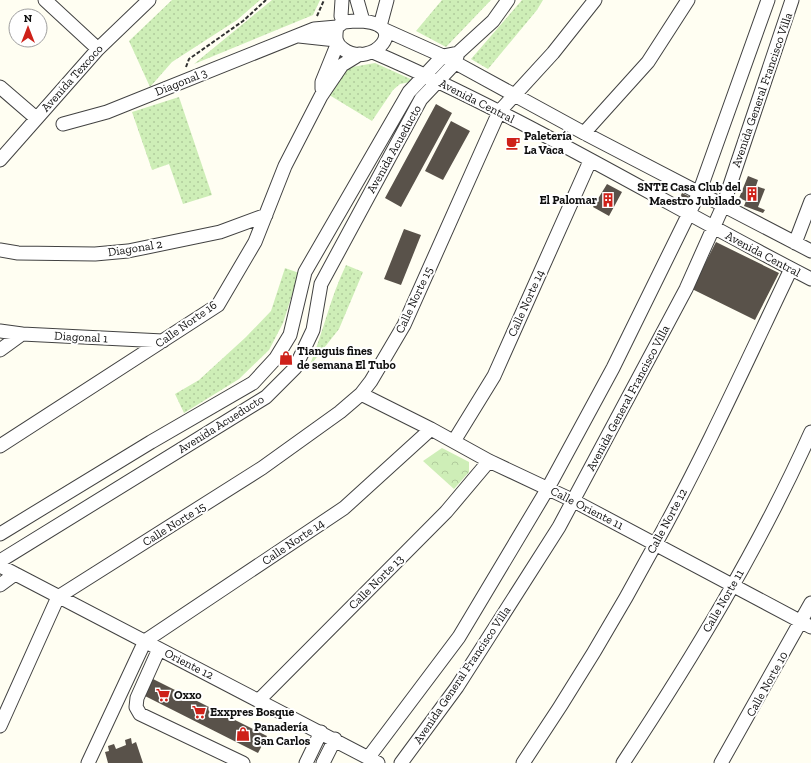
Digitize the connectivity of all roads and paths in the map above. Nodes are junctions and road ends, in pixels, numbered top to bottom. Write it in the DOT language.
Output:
graph roads {
  1 [pos="45,0"];
  2 [pos="149,0"];
  3 [pos="266,0"];
  4 [pos="324,0"];
  5 [pos="342,0"];
  6 [pos="357,0"];
  7 [pos="387,0"];
  8 [pos="508,0"];
  9 [pos="595,0"];
  10 [pos="688,0"];
  11 [pos="768,0"];
  12 [pos="792,0"];
  13 [pos="363,21"];
  14 [pos="340,25"];
  15 [pos="383,28"];
  16 [pos="314,29"];
  17 [pos="297,36"];
  18 [pos="336,42"];
  19 [pos="98,49"];
  20 [pos="373,52"];
  21 [pos="360,54"];
  22 [pos="443,56"];
  23 [pos="456,58"];
  24 [pos="432,78"];
  25 [pos="182,82"];
  26 [pos="0,87"];
  27 [pos="513,95"];
  28 [pos="321,96"];
  29 [pos="499,112"];
  30 [pos="36,118"];
  31 [pos="63,124"];
  32 [pos="584,133"];
  33 [pos="0,160"];
  34 [pos="590,161"];
  35 [pos="699,193"];
  36 [pos="811,201"];
  37 [pos="722,206"];
  38 [pos="266,215"];
  39 [pos="689,215"];
  40 [pos="714,228"];
  41 [pos="795,242"];
  42 [pos="0,250"];
  43 [pos="811,251"];
  44 [pos="791,269"];
  45 [pos="811,279"];
  46 [pos="0,330"];
  47 [pos="22,334"];
  48 [pos="163,341"];
  49 [pos="0,350"];
  50 [pos="361,394"];
  51 [pos="431,429"];
  52 [pos="811,432"];
  53 [pos="454,441"];
  54 [pos="0,446"];
  55 [pos="489,461"];
  56 [pos="548,488"];
  57 [pos="574,501"];
  58 [pos="0,534"];
  59 [pos="656,544"];
  60 [pos="0,561"];
  61 [pos="0,566"];
  62 [pos="15,574"];
  63 [pos="0,585"];
  64 [pos="734,585"];
  65 [pos="58,597"];
  66 [pos="811,603"];
  67 [pos="806,625"];
  68 [pos="145,641"];
  69 [pos="159,649"];
  70 [pos="259,700"];
  71 [pos="0,726"];
  72 [pos="321,732"];
  73 [pos="335,740"];
  74 [pos="373,761"];
  75 [pos="88,763"];
  76 [pos="242,763"];
  77 [pos="306,763"];
  78 [pos="322,763"];
  79 [pos="401,763"];
  80 [pos="523,763"];
  81 [pos="623,763"];
  82 [pos="721,763"];
  1 -- 19 [label="street"];
  2 -- 19 [label="street, Avenida Texcoco"];
  3 -- 25 [label="path"];
  4 -- 16 [label="path"];
  5 -- 14 [label="street"];
  6 -- 13 [label="street"];
  7 -- 15 [label="street"];
  8 -- 23 [label="street, Avenida Acueducto"];
  9 -- 27 [label="street, Calle Norte 15"];
  10 -- 32 [label="street"];
  11 -- 35 [label="street, Avenida General Francisco Villa"];
  12 -- 37 [label="street, Avenida General Francisco Villa"];
  13 -- 14 [label="street"];
  13 -- 15 [label="street"];
  14 -- 16 [label="street, Diagonal 3"];
  14 -- 18 [label="street"];
  15 -- 20 [label="street"];
  15 -- 22 [label="street, Avenida Central"];
  16 -- 17 [label="street, Diagonal 3"];
  17 -- 18 [label="street, Diagonal 3"];
  17 -- 25 [label="street, Diagonal 3"];
  18 -- 21 [label="street"];
  18 -- 28 [label="street, Calle Norte 16"];
  19 -- 30 [label="street, Avenida Texcoco"];
  20 -- 21 [label="street"];
  20 -- 24 [label="street, Avenida Central"];
  21 -- 28 [label="street, Calle Norte 16"];
  22 -- 23 [label="street, Avenida Central"];
  22 -- 24 [label="street, Avenida Acueducto"];
  23 -- 24 [label="street, Avenida Acueducto"];
  23 -- 27 [label="street, Avenida Central"];
  24 -- 29 [label="street, Avenida Central"];
  24 -- 58 [label="street, Avenida Acueducto"];
  24 -- 60 [label="street, Avenida Acueducto"];
  25 -- 31 [label="street, Diagonal 3"];
  26 -- 30 [label="street"];
  27 -- 29 [label="street, Calle Norte 15"];
  27 -- 32 [label="street, Avenida Central"];
  28 -- 38 [label="street, Calle Norte 16"];
  29 -- 34 [label="street, Avenida Central"];
  29 -- 50 [label="street, Calle Norte 15"];
  30 -- 33 [label="street, Avenida Texcoco"];
  32 -- 35 [label="street, Avenida Central"];
  34 -- 39 [label="street, Avenida Central"];
  34 -- 53 [label="street, Calle Norte 14"];
  35 -- 37 [label="street, Avenida Central"];
  35 -- 39 [label="street, Avenida General Francisco Villa"];
  36 -- 41 [label="street"];
  37 -- 40 [label="street, Avenida General Francisco Villa"];
  37 -- 41 [label="street, Avenida Central"];
  38 -- 42 [label="street, Diagonal 2"];
  38 -- 48 [label="street, Calle Norte 16"];
  39 -- 40 [label="street, Avenida Central"];
  39 -- 56 [label="street, Avenida General Francisco Villa"];
  40 -- 44 [label="street, Avenida Central"];
  40 -- 57 [label="street, Avenida General Francisco Villa"];
  41 -- 43 [label="street, Avenida Central"];
  44 -- 45 [label="street, Avenida Central"];
  44 -- 59 [label="street, Calle Norte 12"];
  46 -- 47 [label="street, Diagonal 1"];
  47 -- 48 [label="street, Diagonal 1"];
  47 -- 49 [label="street"];
  48 -- 54 [label="street, Calle Norte 16"];
  50 -- 51 [label="street, Calle Oriente 11"];
  50 -- 65 [label="street, Calle Norte 15"];
  51 -- 53 [label="street, Calle Oriente 11"];
  51 -- 68 [label="street, Calle Norte 14"];
  52 -- 64 [label="street, Calle Norte 11"];
  53 -- 55 [label="street, Calle Oriente 11"];
  55 -- 56 [label="street, Calle Oriente 11"];
  55 -- 70 [label="street, Calle Norte 13"];
  56 -- 57 [label="street, Calle Oriente 11"];
  56 -- 74 [label="street, Avenida General Francisco Villa"];
  57 -- 59 [label="street, Calle Oriente 11"];
  57 -- 79 [label="street, Avenida General Francisco Villa"];
  59 -- 64 [label="street, Calle Oriente 11"];
  59 -- 80 [label="street, Calle Norte 12"];
  61 -- 62 [label="street, Oriente 12"];
  62 -- 63 [label="street"];
  62 -- 65 [label="street, Oriente 12"];
  64 -- 67 [label="street, Calle Oriente 11"];
  64 -- 81 [label="street, Calle Norte 11"];
  65 -- 68 [label="street, Oriente 12"];
  65 -- 71 [label="street"];
  66 -- 67 [label="street, Calle Norte 10"];
  67 -- 82 [label="street, Calle Norte 10"];
  68 -- 69 [label="street, Oriente 12"];
  68 -- 75 [label="street"];
  69 -- 70 [label="street, Oriente 12"];
  69 -- 76 [label="street"];
  70 -- 72 [label="street, Oriente 12"];
  72 -- 73 [label="street, Oriente 12"];
  72 -- 77 [label="street"];
  73 -- 74 [label="street, Oriente 12"];
  73 -- 78 [label="street"];
}
